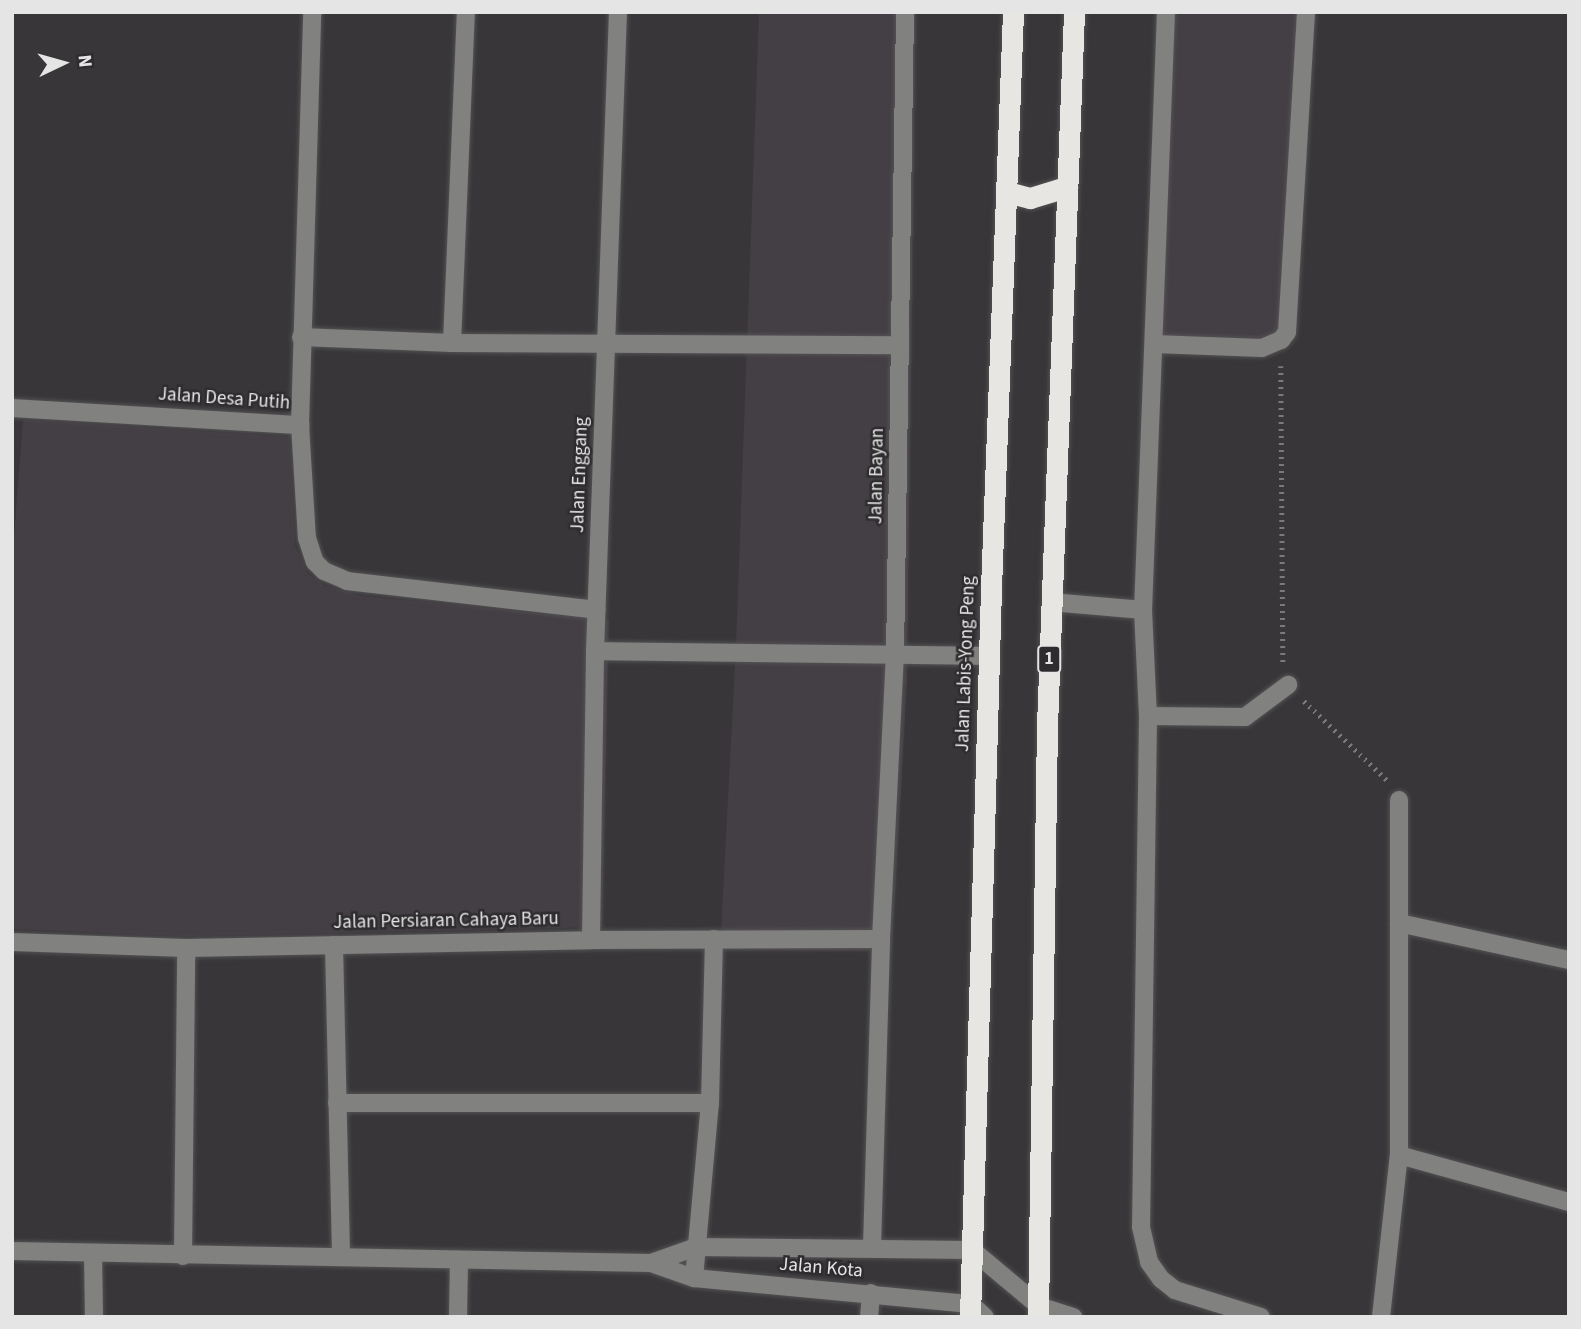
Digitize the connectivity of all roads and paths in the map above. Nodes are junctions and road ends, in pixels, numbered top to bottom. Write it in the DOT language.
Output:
graph roads {
  1 [pos="312,12"];
  2 [pos="466,12"];
  3 [pos="618,12"];
  4 [pos="905,12"];
  5 [pos="1013,12"];
  6 [pos="1074,12"];
  7 [pos="1167,12"];
  8 [pos="1306,12"];
  9 [pos="1068,187"];
  10 [pos="1007,192"];
  11 [pos="301,337"];
  12 [pos="1281,340"];
  13 [pos="452,343"];
  14 [pos="606,343"];
  15 [pos="1154,344"];
  16 [pos="899,345"];
  17 [pos="12,408"];
  18 [pos="300,425"];
  19 [pos="1051,602"];
  20 [pos="596,610"];
  21 [pos="1143,610"];
  22 [pos="595,651"];
  23 [pos="895,656"];
  24 [pos="989,656"];
  25 [pos="1288,685"];
  26 [pos="1148,716"];
  27 [pos="1399,800"];
  28 [pos="1399,923"];
  29 [pos="714,939"];
  30 [pos="881,939"];
  31 [pos="591,940"];
  32 [pos="12,942"];
  33 [pos="334,945"];
  34 [pos="186,948"];
  35 [pos="1569,960"];
  36 [pos="337,1103"];
  37 [pos="710,1103"];
  38 [pos="1399,1155"];
  39 [pos="1569,1202"];
  40 [pos="696,1247"];
  41 [pos="872,1247"];
  42 [pos="972,1250"];
  43 [pos="12,1251"];
  44 [pos="93,1253"];
  45 [pos="183,1256"];
  46 [pos="341,1257"];
  47 [pos="459,1260"];
  48 [pos="651,1263"];
  49 [pos="694,1278"];
  50 [pos="871,1293"];
  51 [pos="1039,1311"];
  52 [pos="975,1313"];
  53 [pos="94,1317"];
  54 [pos="458,1317"];
  55 [pos="869,1317"];
  56 [pos="1073,1317"];
  57 [pos="1261,1317"];
  58 [pos="1381,1317"];
  1 -- 11 [label="street"];
  2 -- 13 [label="street"];
  3 -- 14 [label="street, Jalan Enggang"];
  4 -- 16 [label="street, Jalan Bayan"];
  5 -- 10 [label="highway, Jalan Labis-Yong Peng"];
  6 -- 9 [label="highway, 1"];
  7 -- 15 [label="street"];
  8 -- 12 [label="street"];
  9 -- 10 [label="highway"];
  9 -- 19 [label="highway, 1"];
  10 -- 24 [label="highway, Jalan Labis-Yong Peng"];
  11 -- 13 [label="street"];
  11 -- 18 [label="street"];
  12 -- 15 [label="street"];
  12 -- 25 [label="path"];
  13 -- 14 [label="street"];
  14 -- 16 [label="street"];
  14 -- 20 [label="street, Jalan Enggang"];
  15 -- 21 [label="street"];
  16 -- 23 [label="street, Jalan Bayan"];
  17 -- 18 [label="street, Jalan Desa Putih"];
  18 -- 20 [label="street, Jalan Desa Putih"];
  19 -- 21 [label="street"];
  19 -- 51 [label="highway, 1"];
  20 -- 22 [label="street, Jalan Enggang"];
  21 -- 26 [label="street"];
  22 -- 23 [label="street"];
  22 -- 31 [label="street, Jalan Enggang"];
  23 -- 24 [label="street"];
  23 -- 30 [label="street, Jalan Bayan"];
  24 -- 42 [label="highway, Jalan Labis-Yong Peng"];
  25 -- 26 [label="street"];
  25 -- 27 [label="path"];
  26 -- 57 [label="street"];
  27 -- 28 [label="street"];
  28 -- 35 [label="street"];
  28 -- 38 [label="street"];
  29 -- 30 [label="street, Jalan Persiaran Cahaya Baru"];
  29 -- 31 [label="street, Jalan Persiaran Cahaya Baru"];
  29 -- 37 [label="street"];
  30 -- 41 [label="street, Jalan Bayan"];
  31 -- 33 [label="street, Jalan Persiaran Cahaya Baru"];
  32 -- 34 [label="street, Jalan Persiaran Cahaya Baru"];
  33 -- 34 [label="street, Jalan Persiaran Cahaya Baru"];
  33 -- 36 [label="street"];
  34 -- 45 [label="street"];
  36 -- 37 [label="street"];
  36 -- 46 [label="street"];
  37 -- 40 [label="street"];
  38 -- 39 [label="street"];
  38 -- 58 [label="street"];
  40 -- 41 [label="street"];
  40 -- 48 [label="street"];
  40 -- 49 [label="street"];
  41 -- 42 [label="street"];
  42 -- 51 [label="street"];
  42 -- 52 [label="highway, Jalan Labis-Yong Peng"];
  43 -- 44 [label="street"];
  44 -- 45 [label="street"];
  44 -- 53 [label="street"];
  45 -- 46 [label="street"];
  46 -- 47 [label="street"];
  47 -- 48 [label="street"];
  47 -- 54 [label="street"];
  48 -- 49 [label="street, Jalan Kota"];
  49 -- 50 [label="street, Jalan Kota"];
  50 -- 52 [label="street, Jalan Kota"];
  50 -- 55 [label="street"];
  51 -- 56 [label="street"];
}
